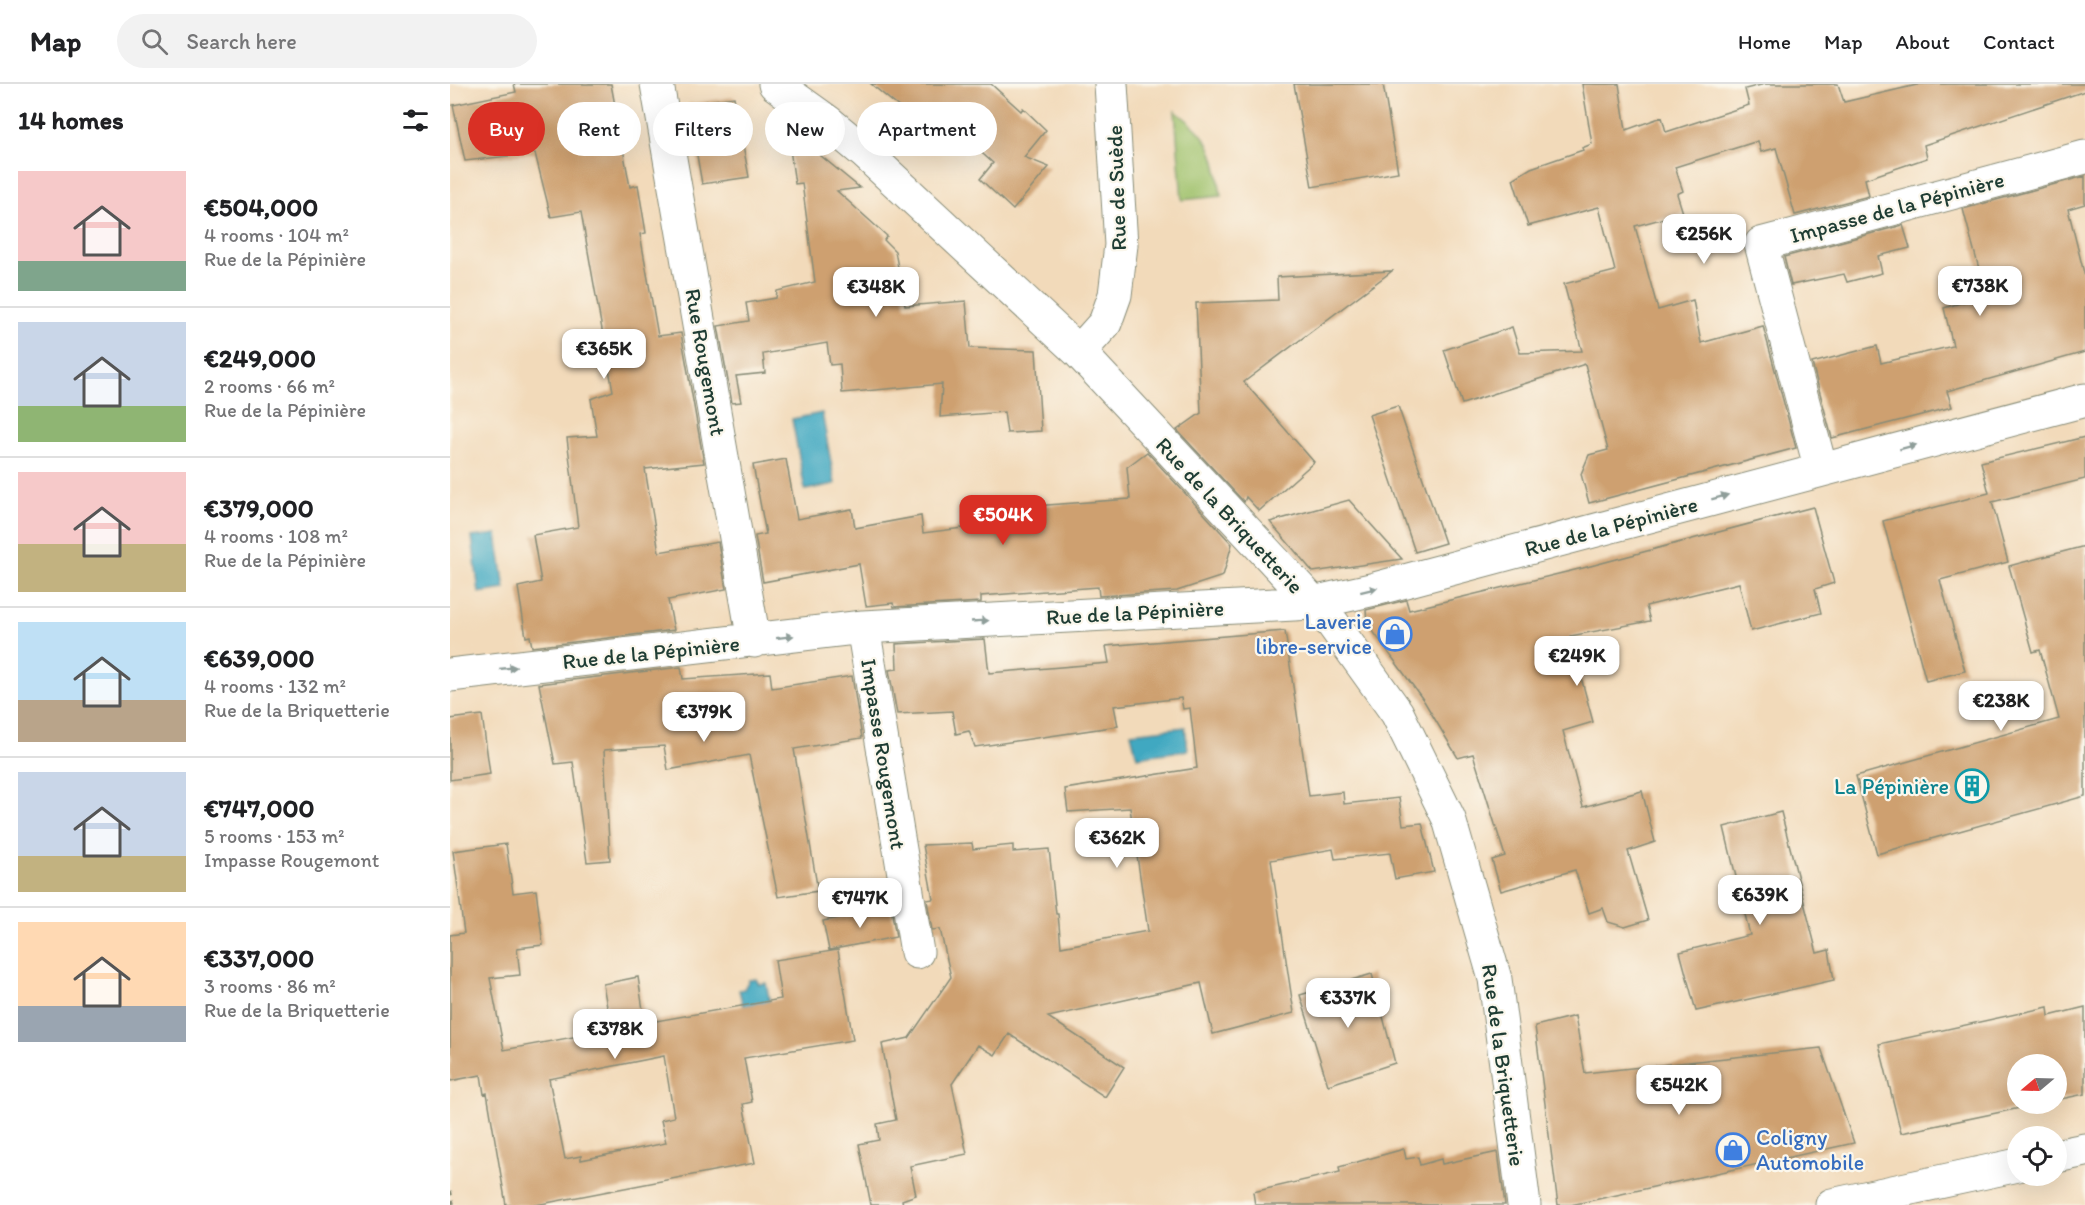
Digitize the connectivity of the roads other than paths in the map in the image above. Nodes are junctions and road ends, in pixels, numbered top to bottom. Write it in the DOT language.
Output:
graph roads {
  1 [pos="657,84"];
  2 [pos="775,84"];
  3 [pos="1111,84"];
  4 [pos="2085,157"];
  5 [pos="1079,352"];
  6 [pos="2085,400"];
  7 [pos="1821,470"];
  8 [pos="1312,603"];
  9 [pos="863,627"];
  10 [pos="754,641"];
  11 [pos="450,675"];
  12 [pos="917,952"];
  13 [pos="2085,1150"];
  14 [pos="2067,1154"];
  15 [pos="2007,1167"];
  16 [pos="1524,1205"];
  17 [pos="1832,1205"];
  1 -- 10 [label="street, Rue Rougemont"];
  2 -- 5 [label="street, Rue de la Briquetterie"];
  3 -- 5 [label="street, Rue de Suède"];
  4 -- 7 [label="street, Impasse de la Pépinière"];
  5 -- 8 [label="street, Rue de la Briquetterie"];
  7 -- 6 [label="street, Rue de la Pépinière, one-way"];
  8 -- 7 [label="street, Rue de la Pépinière, one-way"];
  9 -- 8 [label="street, Rue de la Pépinière, one-way"];
  8 -- 16 [label="street, Rue de la Briquetterie"];
  10 -- 9 [label="street, Rue de la Pépinière, one-way"];
  9 -- 12 [label="street, Impasse Rougemont"];
  11 -- 10 [label="street, Rue de la Pépinière, one-way"];
  13 -- 14 [label="street"];
  15 -- 17 [label="street"];
}
